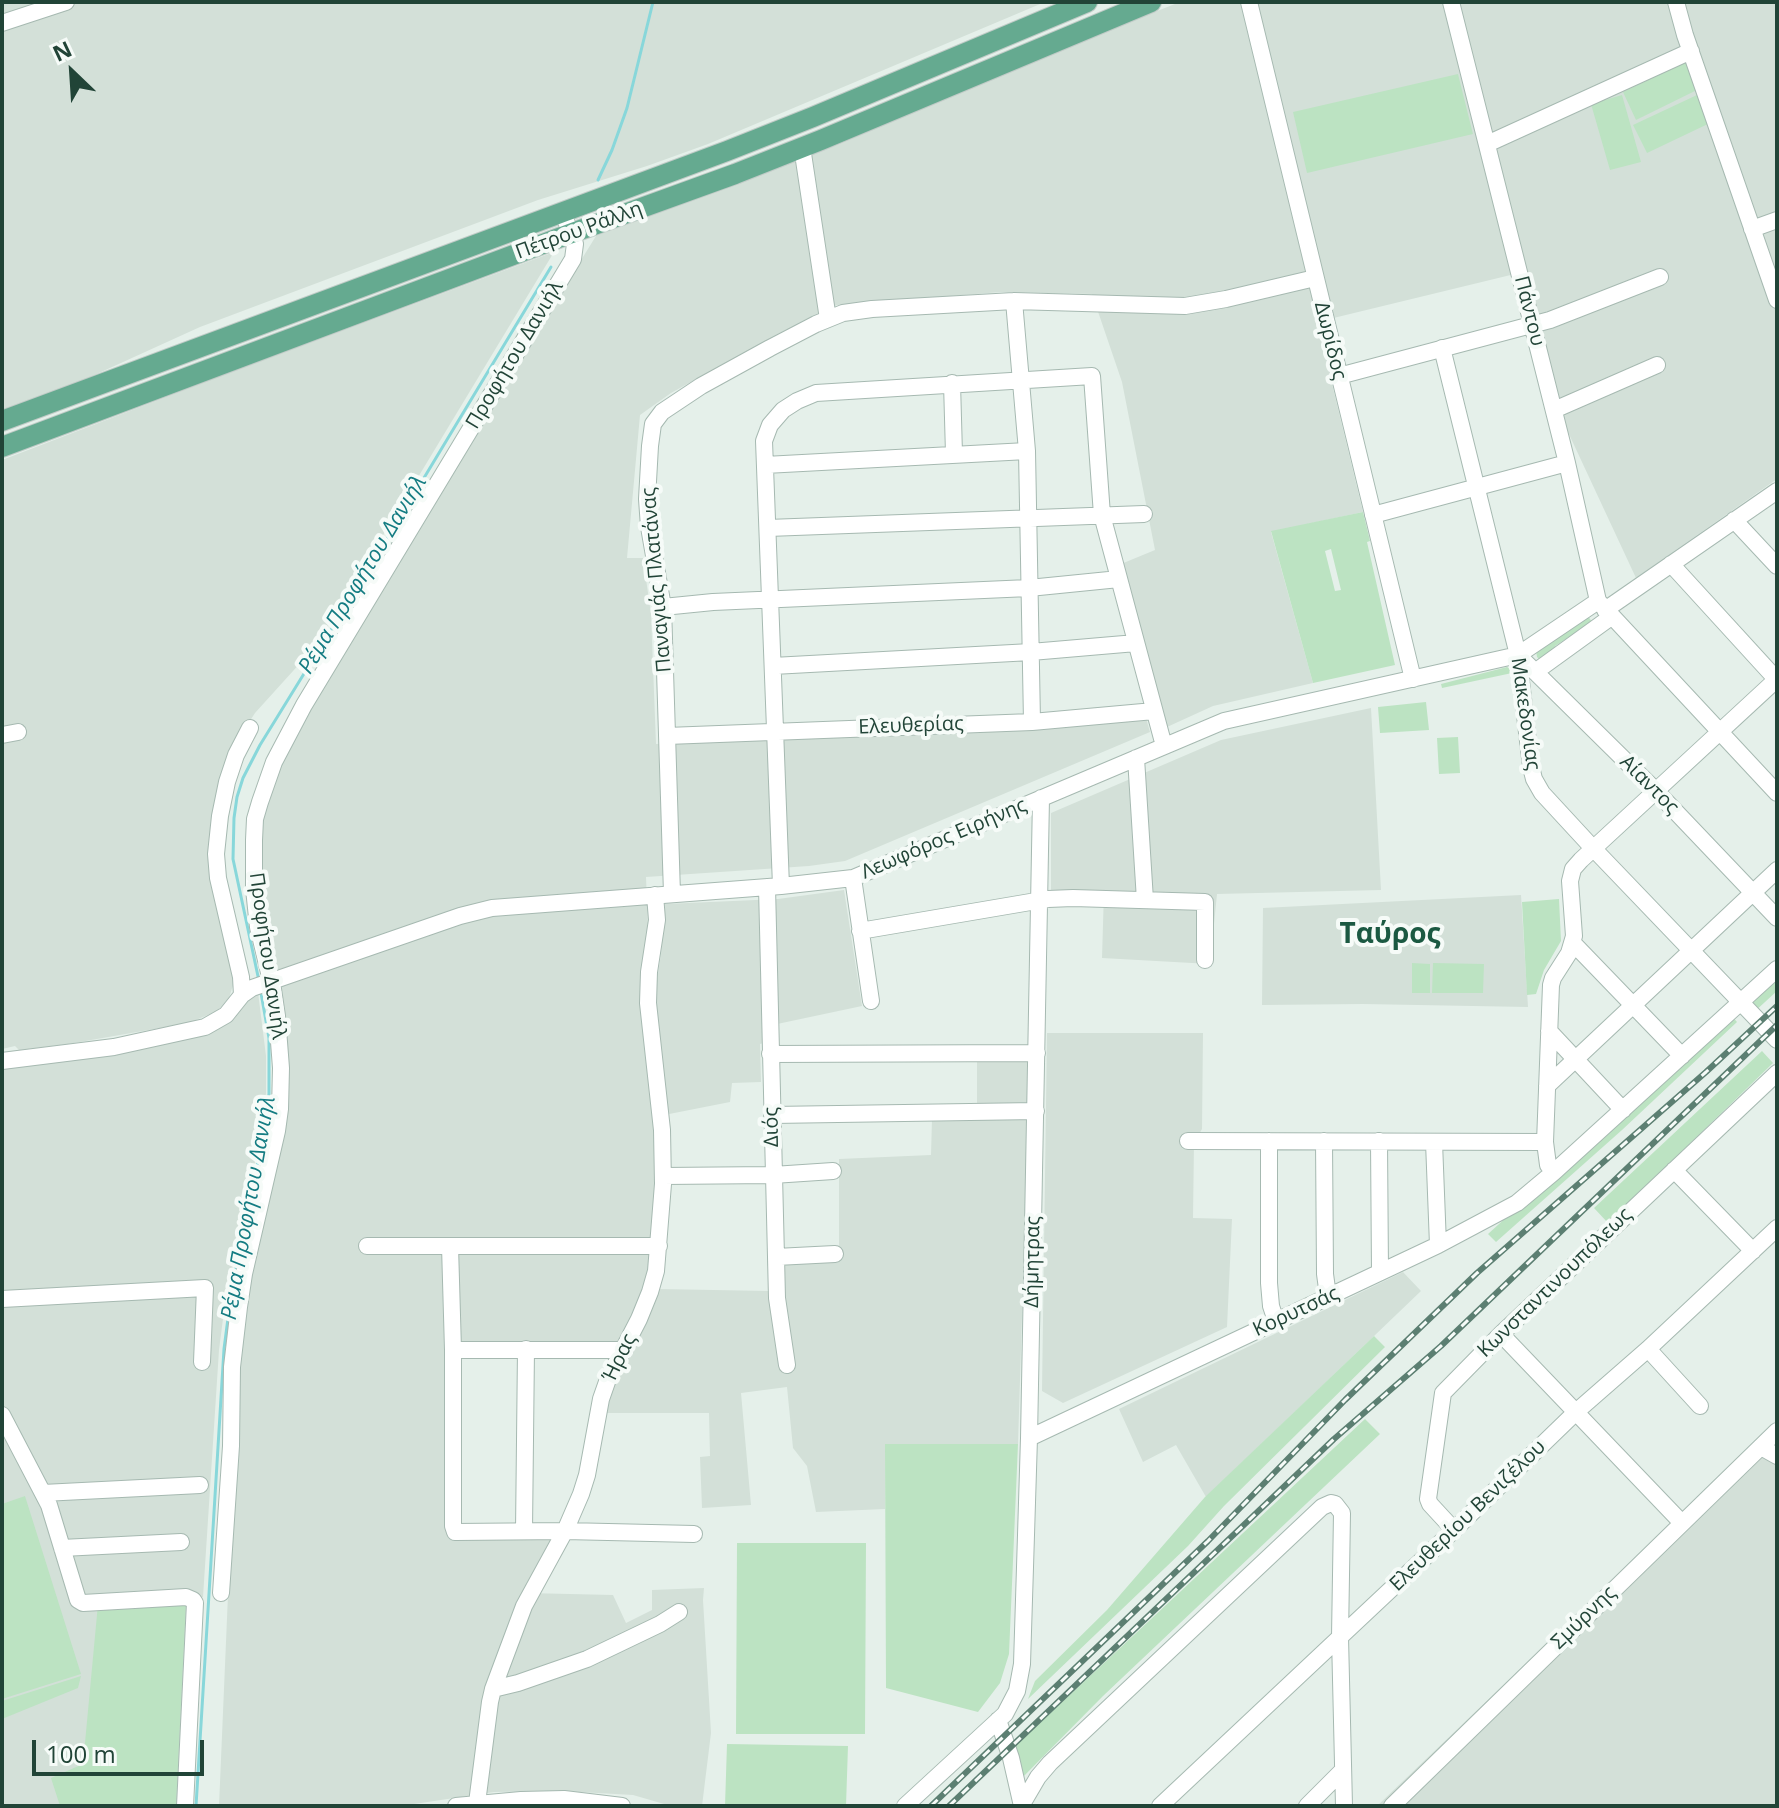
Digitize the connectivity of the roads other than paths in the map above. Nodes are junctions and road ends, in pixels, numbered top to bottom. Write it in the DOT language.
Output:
graph roads {
  1 [pos="66,2"];
  2 [pos="1087,2"];
  3 [pos="1151,2"];
  4 [pos="1249,2"];
  5 [pos="1451,2"];
  6 [pos="1676,2"];
  7 [pos="2,23"];
  8 [pos="1691,51"];
  9 [pos="1487,144"];
  10 [pos="802,147"];
  11 [pos="562,211"];
  12 [pos="1777,220"];
  13 [pos="1752,229"];
  14 [pos="572,233"];
  15 [pos="1660,277"];
  16 [pos="1315,278"];
  17 [pos="1777,300"];
  18 [pos="1014,301"];
  19 [pos="828,319"];
  20 [pos="1532,324"];
  21 [pos="1442,348"];
  22 [pos="1657,365"];
  23 [pos="1339,376"];
  24 [pos="1021,380"];
  25 [pos="952,383"];
  26 [pos="1554,410"];
  27 [pos="2,421"];
  28 [pos="2,447"];
  29 [pos="1027,451"];
  30 [pos="954,454"];
  31 [pos="1567,463"];
  32 [pos="765,465"];
  33 [pos="1477,488"];
  34 [pos="1777,491"];
  35 [pos="1144,514"];
  36 [pos="1102,515"];
  37 [pos="1373,515"];
  38 [pos="1028,518"];
  39 [pos="1734,520"];
  40 [pos="768,528"];
  41 [pos="1671,564"];
  42 [pos="1777,566"];
  43 [pos="1119,579"];
  44 [pos="1029,588"];
  45 [pos="770,599"];
  46 [pos="663,607"];
  47 [pos="1605,609"];
  48 [pos="1136,643"];
  49 [pos="1031,652"];
  50 [pos="1518,655"];
  51 [pos="773,666"];
  52 [pos="1535,672"];
  53 [pos="1413,679"];
  54 [pos="1777,679"];
  55 [pos="1154,711"];
  56 [pos="1032,722"];
  57 [pos="250,728"];
  58 [pos="775,731"];
  59 [pos="1719,732"];
  60 [pos="667,736"];
  61 [pos="1164,746"];
  62 [pos="1136,758"];
  63 [pos="1656,791"];
  64 [pos="1777,793"];
  65 [pos="1041,798"];
  66 [pos="1594,848"];
  67 [pos="1777,870"];
  68 [pos="853,878"];
  69 [pos="774,887"];
  70 [pos="1753,893"];
  71 [pos="672,894"];
  72 [pos="655,895"];
  73 [pos="1145,900"];
  74 [pos="1039,901"];
  75 [pos="1777,918"];
  76 [pos="860,931"];
  77 [pos="1573,943"];
  78 [pos="1692,952"];
  79 [pos="1205,960"];
  80 [pos="1777,969"];
  81 [pos="258,987"];
  82 [pos="871,1001"];
  83 [pos="1740,1002"];
  84 [pos="1634,1006"];
  85 [pos="1549,1031"];
  86 [pos="1777,1040"];
  87 [pos="1037,1053"];
  88 [pos="770,1054"];
  89 [pos="1682,1056"];
  90 [pos="1577,1060"];
  91 [pos="2,1061"];
  92 [pos="1777,1073"];
  93 [pos="1547,1086"];
  94 [pos="1623,1110"];
  95 [pos="1036,1111"];
  96 [pos="772,1115"];
  97 [pos="1188,1141"];
  98 [pos="1269,1141"];
  99 [pos="1324,1141"];
  100 [pos="1379,1141"];
  101 [pos="1434,1142"];
  102 [pos="1545,1142"];
  103 [pos="1674,1170"];
  104 [pos="833,1171"];
  105 [pos="1554,1172"];
  106 [pos="773,1175"];
  107 [pos="663,1176"];
  108 [pos="1777,1228"];
  109 [pos="1438,1245"];
  110 [pos="367,1246"];
  111 [pos="450,1246"];
  112 [pos="659,1246"];
  113 [pos="1753,1251"];
  114 [pos="835,1254"];
  115 [pos="776,1257"];
  116 [pos="1380,1272"];
  117 [pos="1328,1296"];
  118 [pos="2,1299"];
  119 [pos="1276,1321"];
  120 [pos="1501,1334"];
  121 [pos="526,1349"];
  122 [pos="1648,1349"];
  123 [pos="453,1350"];
  124 [pos="625,1350"];
  125 [pos="202,1362"];
  126 [pos="787,1365"];
  127 [pos="1700,1406"];
  128 [pos="1577,1411"];
  129 [pos="2,1415"];
  130 [pos="1777,1431"];
  131 [pos="1029,1438"];
  132 [pos="1761,1447"];
  133 [pos="1777,1456"];
  134 [pos="200,1485"];
  135 [pos="43,1493"];
  136 [pos="1682,1523"];
  137 [pos="1454,1530"];
  138 [pos="524,1531"];
  139 [pos="565,1531"];
  140 [pos="694,1534"];
  141 [pos="181,1542"];
  142 [pos="62,1548"];
  143 [pos="221,1593"];
  144 [pos="679,1612"];
  145 [pos="1340,1637"];
  146 [pos="493,1689"];
  147 [pos="998,1720"];
  148 [pos="1343,1770"];
  149 [pos="477,1803"];
  150 [pos="185,1806"];
  151 [pos="456,1806"];
  152 [pos="622,1806"];
  153 [pos="905,1806"];
  154 [pos="1022,1806"];
  155 [pos="1160,1806"];
  156 [pos="1307,1806"];
  157 [pos="1344,1806"];
  158 [pos="1392,1806"];
  1 -- 7 [label="street"];
  2 -- 11 [label="main road, Πέτρου Ράλλη"];
  3 -- 10 [label="main road, Πέτρου Ράλλη"];
  4 -- 16 [label="street, Δωρίδος"];
  5 -- 9 [label="street, Πάντου"];
  6 -- 8 [label="street"];
  8 -- 9 [label="street"];
  8 -- 13 [label="street"];
  9 -- 20 [label="street, Πάντου"];
  10 -- 14 [label="main road, Πέτρου Ράλλη"];
  10 -- 19 [label="street"];
  11 -- 14 [label="street"];
  11 -- 27 [label="main road, Πέτρου Ράλλη"];
  12 -- 13 [label="street"];
  13 -- 17 [label="street"];
  14 -- 28 [label="main road, Πέτρου Ράλλη"];
  14 -- 81 [label="street, Προφήτου Δανιήλ"];
  15 -- 20 [label="street"];
  16 -- 18 [label="street"];
  16 -- 23 [label="street, Δωρίδος"];
  18 -- 19 [label="street"];
  18 -- 24 [label="street"];
  19 -- 46 [label="street, Παναγιάς Πλατάνας"];
  20 -- 21 [label="street"];
  20 -- 26 [label="street, Πάντου"];
  21 -- 23 [label="street"];
  21 -- 33 [label="street, Μακεδονίας"];
  22 -- 26 [label="street"];
  23 -- 37 [label="street, Δωρίδος"];
  24 -- 25 [label="street"];
  24 -- 29 [label="street"];
  24 -- 36 [label="street"];
  25 -- 30 [label="street"];
  25 -- 32 [label="street, Διός"];
  26 -- 31 [label="street, Πάντου"];
  29 -- 30 [label="street"];
  29 -- 38 [label="street"];
  30 -- 32 [label="street"];
  31 -- 33 [label="street"];
  31 -- 47 [label="street, Πάντου"];
  32 -- 40 [label="street, Διός"];
  33 -- 37 [label="street"];
  33 -- 50 [label="street, Μακεδονίας"];
  34 -- 39 [label="street"];
  35 -- 36 [label="street"];
  36 -- 38 [label="street"];
  36 -- 43 [label="street"];
  37 -- 53 [label="street, Δωρίδος"];
  38 -- 40 [label="street"];
  38 -- 44 [label="street"];
  39 -- 41 [label="street"];
  39 -- 42 [label="street"];
  40 -- 45 [label="street, Διός"];
  41 -- 47 [label="street"];
  41 -- 54 [label="street"];
  43 -- 44 [label="street"];
  43 -- 48 [label="street"];
  44 -- 45 [label="street"];
  44 -- 49 [label="street"];
  45 -- 46 [label="street"];
  45 -- 51 [label="street, Διός"];
  46 -- 60 [label="street, Παναγιάς Πλατάνας"];
  47 -- 50 [label="street"];
  47 -- 52 [label="street"];
  47 -- 59 [label="street"];
  48 -- 49 [label="street"];
  48 -- 55 [label="street"];
  49 -- 51 [label="street"];
  49 -- 56 [label="street"];
  50 -- 52 [label="street, Αίαντος"];
  50 -- 53 [label="street, Λεωφόρος Ειρήνης"];
  50 -- 66 [label="street, Μακεδονίας"];
  51 -- 58 [label="street, Διός"];
  52 -- 63 [label="street, Αίαντος"];
  53 -- 61 [label="street, Λεωφόρος Ειρήνης"];
  54 -- 59 [label="street"];
  55 -- 56 [label="street, Ελευθερίας"];
  55 -- 61 [label="street"];
  56 -- 58 [label="street, Ελευθερίας"];
  57 -- 81 [label="street"];
  58 -- 60 [label="street, Ελευθερίας"];
  58 -- 69 [label="street, Διός"];
  59 -- 63 [label="street"];
  59 -- 64 [label="street"];
  60 -- 71 [label="street, Παναγιάς Πλατάνας"];
  61 -- 62 [label="street, Λεωφόρος Ειρήνης"];
  62 -- 65 [label="street, Λεωφόρος Ειρήνης"];
  62 -- 73 [label="street"];
  63 -- 66 [label="street"];
  63 -- 70 [label="street, Αίαντος"];
  65 -- 68 [label="street, Λεωφόρος Ειρήνης"];
  65 -- 74 [label="street, Δήμητρας"];
  66 -- 77 [label="street"];
  66 -- 78 [label="street, Μακεδονίας"];
  67 -- 70 [label="street"];
  68 -- 69 [label="street, Λεωφόρος Ειρήνης"];
  68 -- 76 [label="street"];
  69 -- 71 [label="street, Λεωφόρος Ειρήνης"];
  69 -- 88 [label="street, Διός"];
  70 -- 75 [label="street, Αίαντος"];
  70 -- 78 [label="street"];
  71 -- 72 [label="street, Λεωφόρος Ειρήνης"];
  72 -- 81 [label="street, Λεωφόρος Ειρήνης"];
  72 -- 107 [label="street, Ήρας"];
  73 -- 74 [label="street"];
  73 -- 79 [label="street"];
  74 -- 76 [label="street"];
  74 -- 87 [label="street, Δήμητρας"];
  76 -- 82 [label="street"];
  77 -- 84 [label="street"];
  77 -- 85 [label="street"];
  78 -- 83 [label="street, Μακεδονίας"];
  78 -- 84 [label="street"];
  80 -- 83 [label="street"];
  81 -- 91 [label="street, Λεωφόρος Ειρήνης"];
  81 -- 143 [label="street, Προφήτου Δανιήλ"];
  83 -- 86 [label="street, Μακεδονίας"];
  83 -- 89 [label="street"];
  84 -- 89 [label="street"];
  84 -- 90 [label="street"];
  85 -- 90 [label="street"];
  85 -- 93 [label="street"];
  87 -- 88 [label="street"];
  87 -- 95 [label="street, Δήμητρας"];
  88 -- 96 [label="street, Διός"];
  89 -- 94 [label="street"];
  90 -- 93 [label="street"];
  90 -- 94 [label="street"];
  92 -- 103 [label="street, Κωνσταντινουπόλεως"];
  93 -- 102 [label="street"];
  94 -- 105 [label="street"];
  95 -- 96 [label="street"];
  95 -- 131 [label="street, Δήμητρας"];
  96 -- 106 [label="street, Διός"];
  97 -- 98 [label="street"];
  98 -- 99 [label="street"];
  98 -- 119 [label="street"];
  99 -- 100 [label="street"];
  99 -- 117 [label="street"];
  100 -- 101 [label="street"];
  100 -- 116 [label="street"];
  101 -- 102 [label="street"];
  101 -- 109 [label="street"];
  102 -- 105 [label="street"];
  103 -- 113 [label="street"];
  103 -- 120 [label="street, Κωνσταντινουπόλεως"];
  104 -- 106 [label="street"];
  105 -- 109 [label="street, Κορυτσάς"];
  106 -- 107 [label="street"];
  106 -- 115 [label="street, Διός"];
  107 -- 112 [label="street, Ήρας"];
  108 -- 113 [label="street, Ελευθερίου Βενιζέλου"];
  109 -- 116 [label="street, Κορυτσάς"];
  110 -- 111 [label="street"];
  111 -- 112 [label="street"];
  111 -- 123 [label="street"];
  112 -- 124 [label="street, Ήρας"];
  113 -- 122 [label="street, Ελευθερίου Βενιζέλου"];
  114 -- 115 [label="street"];
  115 -- 126 [label="street, Διός"];
  116 -- 117 [label="street, Κορυτσάς"];
  117 -- 119 [label="street, Κορυτσάς"];
  118 -- 125 [label="street"];
  119 -- 131 [label="street, Κορυτσάς"];
  120 -- 128 [label="street"];
  120 -- 137 [label="street, Κωνσταντινουπόλεως"];
  121 -- 123 [label="street"];
  121 -- 124 [label="street"];
  121 -- 138 [label="street"];
  122 -- 127 [label="street"];
  122 -- 128 [label="street, Ελευθερίου Βενιζέλου"];
  123 -- 138 [label="street"];
  124 -- 139 [label="street, Ήρας"];
  128 -- 136 [label="street"];
  128 -- 137 [label="street, Ελευθερίου Βενιζέλου"];
  129 -- 135 [label="street"];
  130 -- 132 [label="street, Σμύρνης"];
  131 -- 147 [label="street, Δήμητρας"];
  132 -- 133 [label="street"];
  132 -- 136 [label="street, Σμύρνης"];
  134 -- 135 [label="street"];
  135 -- 142 [label="street"];
  136 -- 158 [label="street, Σμύρνης"];
  137 -- 145 [label="street, Ελευθερίου Βενιζέλου"];
  138 -- 139 [label="street"];
  139 -- 140 [label="street"];
  139 -- 146 [label="street, Ήρας"];
  141 -- 142 [label="street"];
  142 -- 150 [label="street"];
  144 -- 146 [label="street"];
  145 -- 148 [label="street"];
  145 -- 154 [label="street"];
  145 -- 155 [label="street, Ελευθερίου Βενιζέλου"];
  146 -- 149 [label="street, Ήρας"];
  147 -- 153 [label="street, Δήμητρας"];
  147 -- 154 [label="street"];
  148 -- 156 [label="street"];
  148 -- 157 [label="street"];
  149 -- 151 [label="street"];
  149 -- 152 [label="street"];
}
